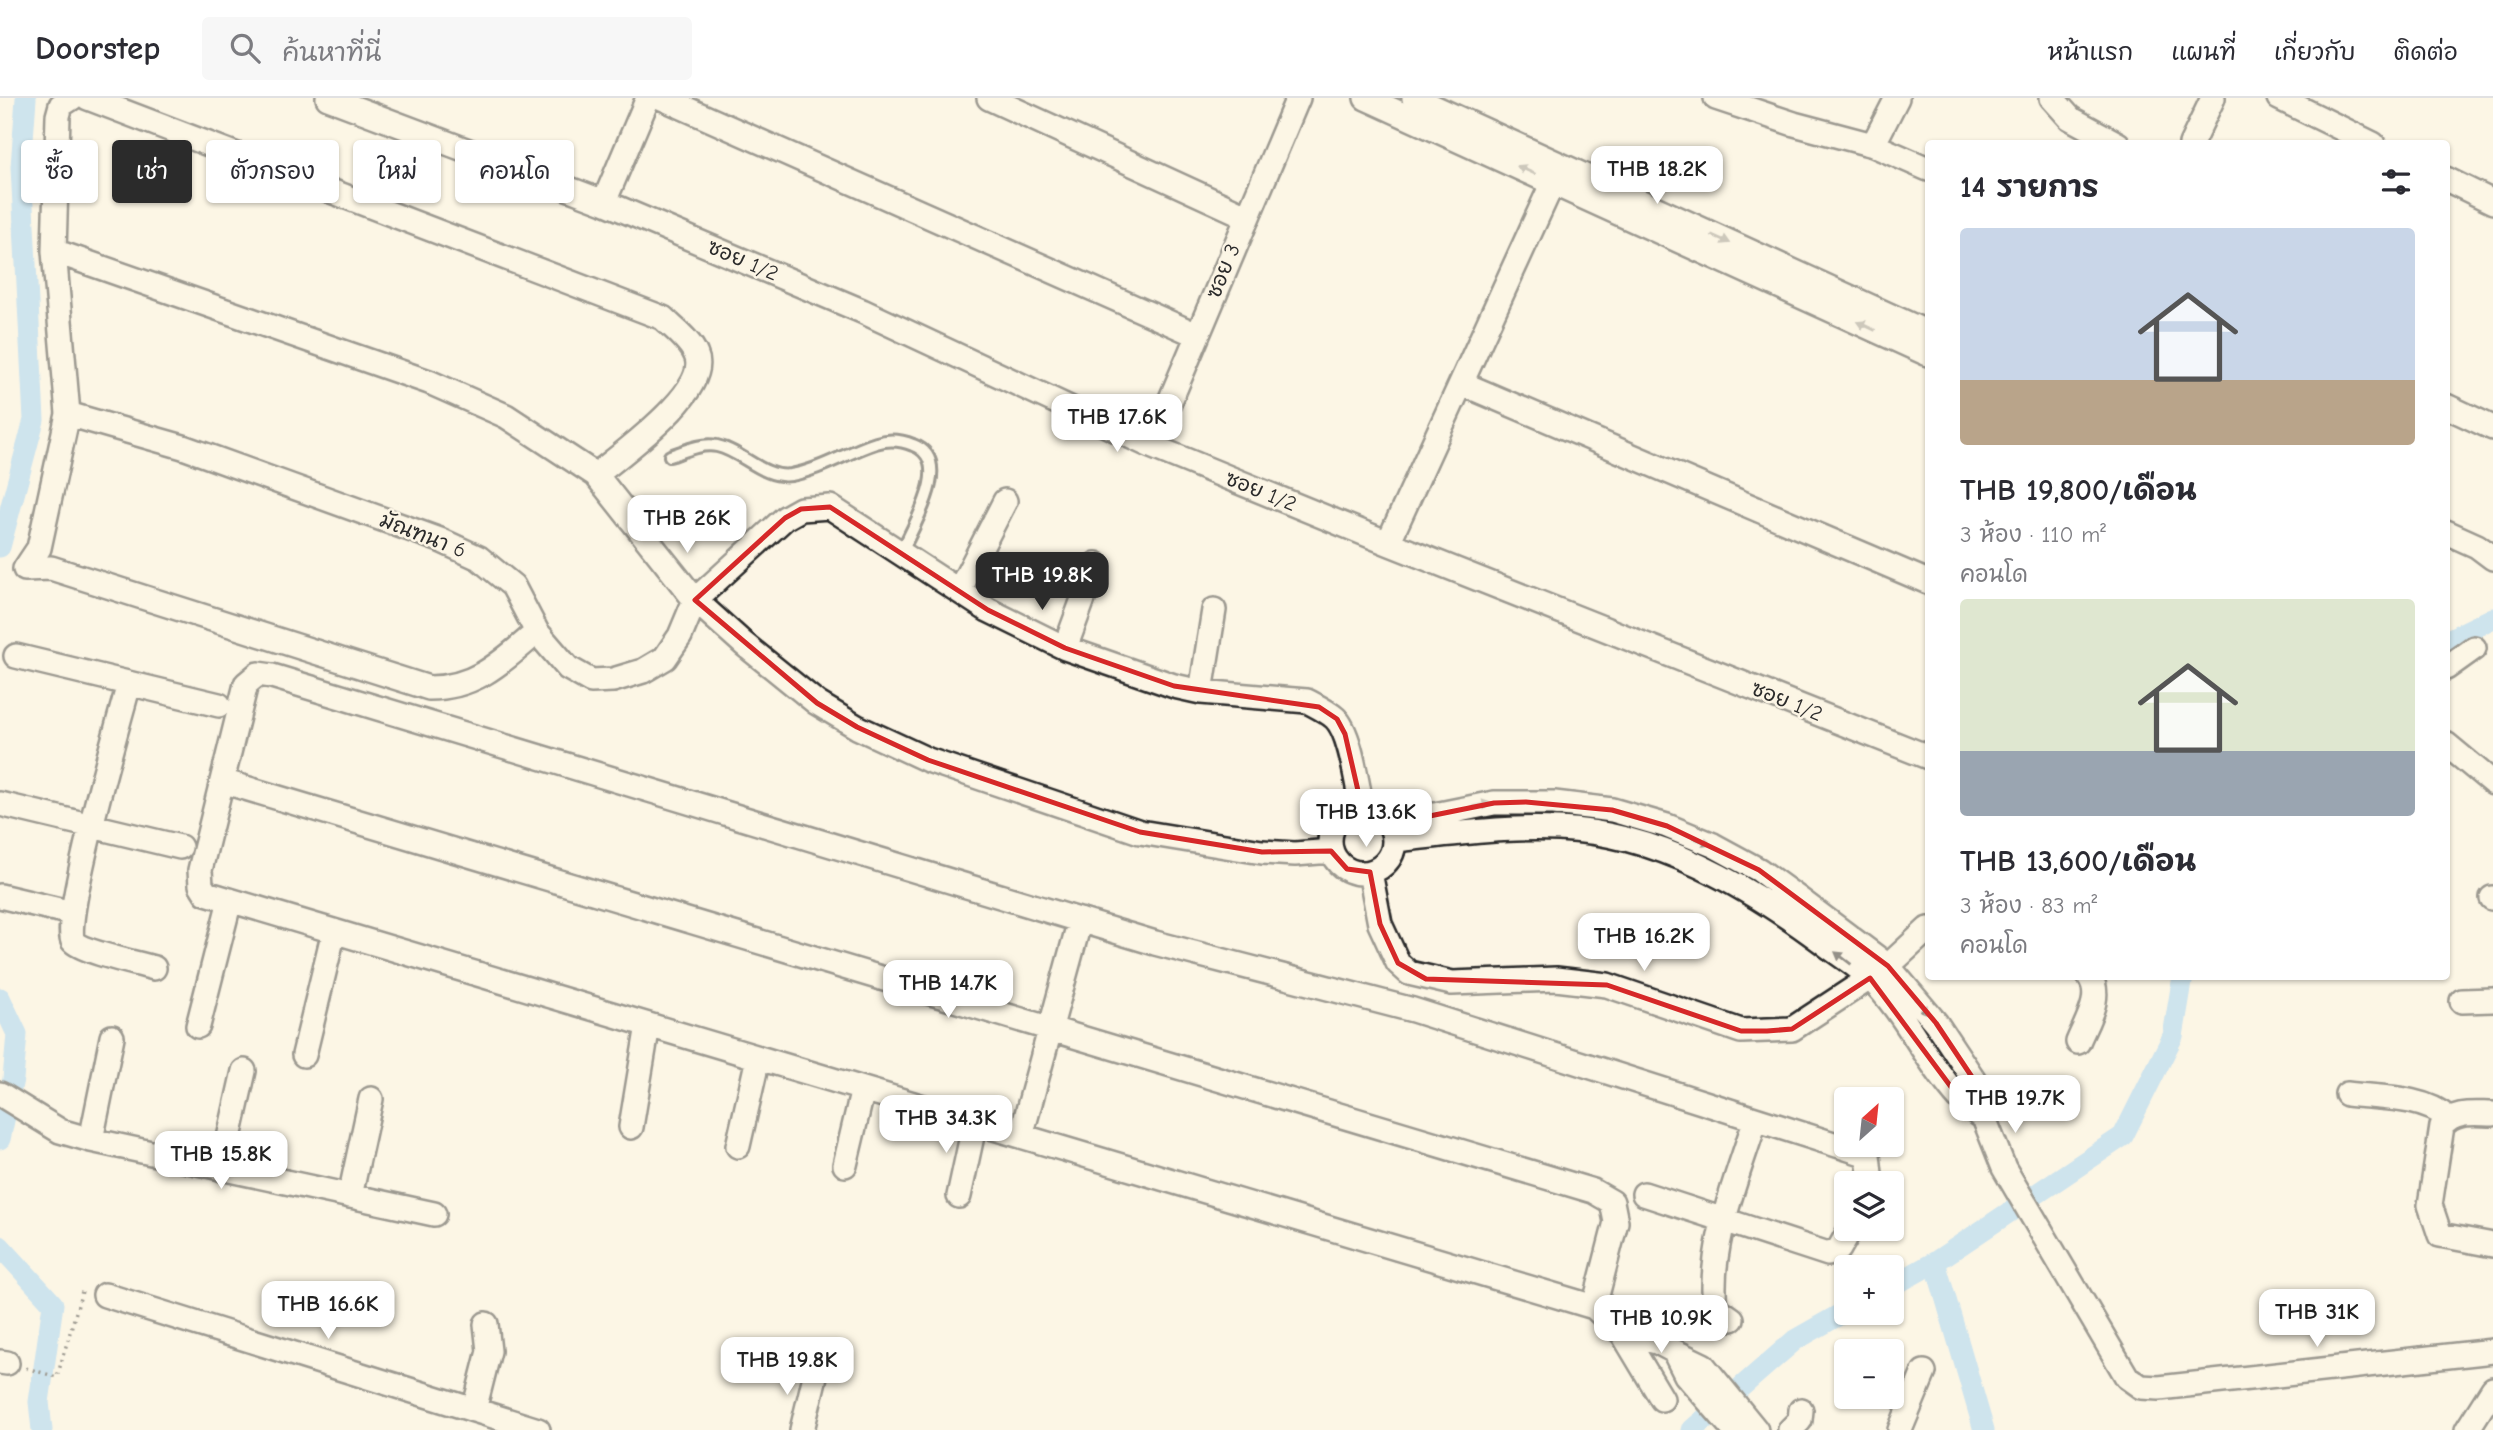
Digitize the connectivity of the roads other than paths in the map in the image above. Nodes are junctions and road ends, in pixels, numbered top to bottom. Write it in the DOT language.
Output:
graph roads {
  1 [pos="72,98"];
  2 [pos="88,98"];
  3 [pos="328,98"];
  4 [pos="648,98"];
  5 [pos="662,98"];
  6 [pos="989,98"];
  7 [pos="1298,98"];
  8 [pos="1366,98"];
  9 [pos="1414,98"];
  10 [pos="1716,98"];
  11 [pos="1896,98"];
  12 [pos="2052,98"];
  13 [pos="2213,98"];
  14 [pos="2279,98"];
  15 [pos="2111,140"];
  16 [pos="2193,140"];
  17 [pos="2366,140"];
  18 [pos="1873,145"];
  19 [pos="1925,168"];
  20 [pos="1557,175"];
  21 [pos="2450,181"];
  22 [pos="604,202"];
  23 [pos="2493,202"];
  24 [pos="1246,216"];
  25 [pos="54,251"];
  26 [pos="1925,332"];
  27 [pos="1197,334"];
  28 [pos="1925,353"];
  29 [pos="1463,384"];
  30 [pos="2450,408"];
  31 [pos="68,414"];
  32 [pos="2493,428"];
  33 [pos="1150,446"];
  34 [pos="670,456"];
  35 [pos="596,475"];
  36 [pos="1005,500"];
  37 [pos="2450,534"];
  38 [pos="1388,543"];
  39 [pos="901,553"];
  40 [pos="2493,558"];
  41 [pos="1096,564"];
  42 [pos="1925,581"];
  43 [pos="959,591"];
  44 [pos="695,600"];
  45 [pos="1214,610"];
  46 [pos="537,632"];
  47 [pos="1065,648"];
  48 [pos="2474,648"];
  49 [pos="16,656"];
  50 [pos="2450,665"];
  51 [pos="129,684"];
  52 [pos="1200,692"];
  53 [pos="219,705"];
  54 [pos="2450,747"];
  55 [pos="1925,756"];
  56 [pos="222,781"];
  57 [pos="2493,783"];
  58 [pos="0,804"];
  59 [pos="1362,808"];
  60 [pos="1597,808"];
  61 [pos="92,825"];
  62 [pos="1392,832"];
  63 [pos="1594,833"];
  64 [pos="180,847"];
  65 [pos="1331,851"];
  66 [pos="1746,863"];
  67 [pos="1370,872"];
  68 [pos="1734,883"];
  69 [pos="0,896"];
  70 [pos="230,900"];
  71 [pos="72,913"];
  72 [pos="1080,920"];
  73 [pos="334,931"];
  74 [pos="1925,932"];
  75 [pos="154,968"];
  76 [pos="1879,972"];
  77 [pos="2091,980"];
  78 [pos="2493,1000"];
  79 [pos="2462,1001"];
  80 [pos="648,1025"];
  81 [pos="198,1026"];
  82 [pos="1051,1028"];
  83 [pos="112,1037"];
  84 [pos="2078,1042"];
  85 [pos="304,1055"];
  86 [pos="758,1058"];
  87 [pos="244,1070"];
  88 [pos="863,1089"];
  89 [pos="0,1094"];
  90 [pos="2347,1094"];
  91 [pos="371,1099"];
  92 [pos="2493,1114"];
  93 [pos="2448,1118"];
  94 [pos="1755,1121"];
  95 [pos="975,1122"];
  96 [pos="631,1127"];
  97 [pos="1021,1136"];
  98 [pos="91,1140"];
  99 [pos="738,1146"];
  100 [pos="845,1165"];
  101 [pos="222,1169"];
  102 [pos="1870,1171"];
  103 [pos="1644,1194"];
  104 [pos="350,1196"];
  105 [pos="959,1196"];
  106 [pos="434,1214"];
  107 [pos="1725,1219"];
  108 [pos="1844,1241"];
  109 [pos="2493,1245"];
  110 [pos="105,1295"];
  111 [pos="1594,1307"];
  112 [pos="1732,1319"];
  113 [pos="486,1324"];
  114 [pos="1623,1334"];
  115 [pos="2493,1351"];
  116 [pos="1924,1372"];
  117 [pos="815,1376"];
  118 [pos="2493,1389"];
  119 [pos="1662,1399"];
  120 [pos="474,1410"];
  121 [pos="1748,1428"];
  122 [pos="538,1430"];
  123 [pos="802,1430"];
  124 [pos="1900,1430"];
  125 [pos="2467,1430"];
  1 -- 25 [label="street"];
  2 -- 35 [label="street"];
  3 -- 22 [label="street, ซอย 1/2"];
  4 -- 22 [label="street"];
  5 -- 27 [label="street"];
  6 -- 24 [label="street"];
  7 -- 24 [label="street, ซอย 3"];
  20 -- 8 [label="street, one-way"];
  9 -- 20 [label="street"];
  10 -- 18 [label="street"];
  11 -- 18 [label="street"];
  12 -- 15 [label="street"];
  13 -- 16 [label="street"];
  14 -- 17 [label="street"];
  18 -- 19 [label="street"];
  20 -- 26 [label="street, one-way"];
  28 -- 20 [label="street, one-way"];
  20 -- 29 [label="street"];
  21 -- 23 [label="street"];
  22 -- 33 [label="street, ซอย 1/2"];
  24 -- 27 [label="street, ซอย 3"];
  25 -- 31 [label="street"];
  25 -- 35 [label="street"];
  27 -- 33 [label="street, ซอย 3"];
  29 -- 38 [label="street"];
  29 -- 42 [label="street"];
  30 -- 32 [label="street"];
  31 -- 46 [label="street, มัณฑนา 6"];
  31 -- 46 [label="street"];
  33 -- 38 [label="street, ซอย 1/2"];
  34 -- 39 [label="lane"];
  35 -- 44 [label="street"];
  36 -- 43 [label="street"];
  37 -- 40 [label="street"];
  38 -- 55 [label="street, ซอย 1/2"];
  39 -- 43 [label="street"];
  39 -- 44 [label="street"];
  41 -- 47 [label="street"];
  43 -- 47 [label="street"];
  44 -- 46 [label="street, มัณฑนา 6"];
  44 -- 65 [label="street"];
  45 -- 52 [label="street"];
  47 -- 52 [label="street"];
  48 -- 50 [label="street"];
  49 -- 51 [label="street"];
  51 -- 53 [label="street"];
  51 -- 61 [label="street"];
  52 -- 59 [label="street"];
  54 -- 57 [label="street"];
  56 -- 70 [label="street"];
  56 -- 72 [label="street"];
  56 -- 82 [label="street"];
  58 -- 61 [label="street"];
  59 -- 62 [label="street"];
  59 -- 65 [label="street"];
  62 -- 60 [label="street, one-way"];
  60 -- 63 [label="street"];
  60 -- 66 [label="street, one-way"];
  61 -- 64 [label="street"];
  61 -- 71 [label="street"];
  62 -- 63 [label="street"];
  62 -- 67 [label="street"];
  63 -- 68 [label="street"];
  65 -- 67 [label="street"];
  66 -- 68 [label="street"];
  66 -- 76 [label="street"];
  67 -- 76 [label="street"];
  76 -- 68 [label="street, one-way"];
  69 -- 71 [label="street"];
  70 -- 73 [label="street"];
  70 -- 81 [label="street"];
  71 -- 75 [label="street"];
  72 -- 82 [label="street"];
  72 -- 94 [label="street"];
  73 -- 80 [label="street"];
  73 -- 85 [label="street"];
  74 -- 76 [label="street"];
  76 -- 115 [label="street"];
  77 -- 84 [label="street"];
  78 -- 79 [label="street"];
  80 -- 86 [label="street"];
  80 -- 96 [label="street"];
  82 -- 97 [label="street"];
  82 -- 111 [label="street"];
  83 -- 98 [label="street"];
  86 -- 88 [label="street"];
  86 -- 99 [label="street"];
  87 -- 101 [label="street"];
  88 -- 95 [label="street"];
  88 -- 100 [label="street"];
  89 -- 98 [label="street"];
  90 -- 93 [label="street"];
  91 -- 104 [label="street"];
  92 -- 93 [label="street"];
  93 -- 109 [label="street"];
  94 -- 102 [label="street"];
  94 -- 107 [label="street"];
  95 -- 97 [label="street"];
  95 -- 105 [label="street"];
  97 -- 111 [label="street"];
  98 -- 101 [label="street"];
  101 -- 104 [label="street"];
  103 -- 107 [label="street"];
  104 -- 106 [label="street"];
  107 -- 108 [label="street"];
  107 -- 112 [label="street"];
  110 -- 120 [label="street"];
  111 -- 114 [label="street"];
  113 -- 120 [label="street"];
  114 -- 119 [label="street"];
  114 -- 121 [label="street"];
  116 -- 124 [label="street"];
  117 -- 123 [label="street"];
  118 -- 125 [label="street"];
  120 -- 122 [label="street"];
}
